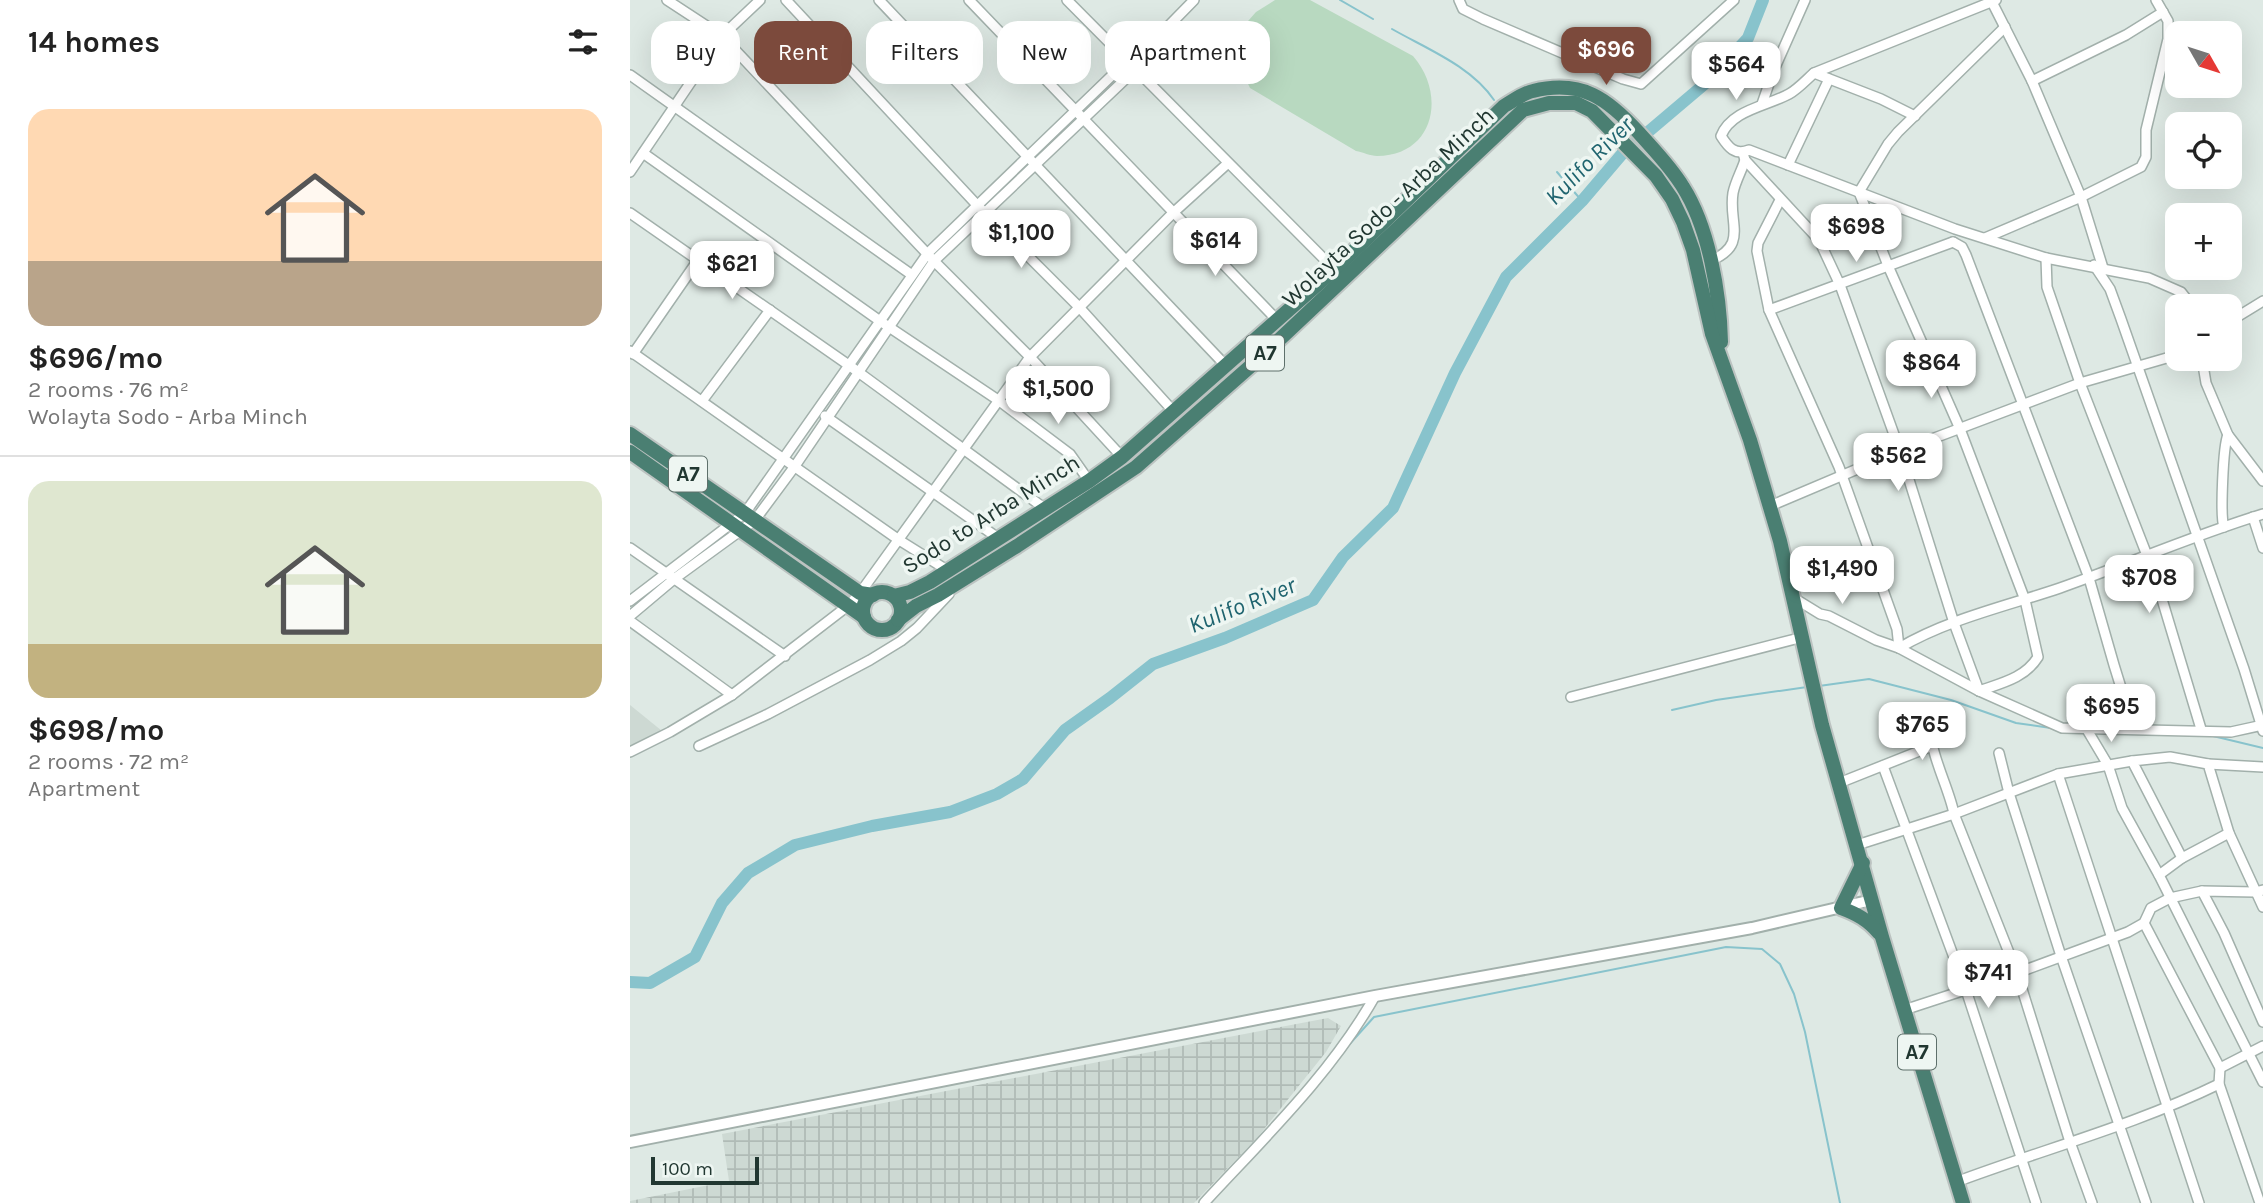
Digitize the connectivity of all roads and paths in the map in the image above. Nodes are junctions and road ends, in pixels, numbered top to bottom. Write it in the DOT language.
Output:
graph roads {
  1 [pos="667,0"];
  2 [pos="760,0"];
  3 [pos="786,0"];
  4 [pos="879,0"];
  5 [pos="969,0"];
  6 [pos="1067,0"];
  7 [pos="1194,0"];
  8 [pos="1459,0"];
  9 [pos="1734,0"];
  10 [pos="1805,0"];
  11 [pos="2156,0"];
  12 [pos="1994,1"];
  13 [pos="2163,12"];
  14 [pos="699,21"];
  15 [pos="738,21"];
  16 [pos="1173,21"];
  17 [pos="2005,27"];
  18 [pos="1105,39"];
  19 [pos="740,55"];
  20 [pos="1814,74"];
  21 [pos="630,75"];
  22 [pos="1829,79"];
  23 [pos="2032,81"];
  24 [pos="689,84"];
  25 [pos="1107,84"];
  26 [pos="1118,84"];
  27 [pos="1149,84"];
  28 [pos="1762,104"];
  29 [pos="675,105"];
  30 [pos="1079,116"];
  31 [pos="1915,116"];
  32 [pos="1482,126"];
  33 [pos="643,153"];
  34 [pos="1026,157"];
  35 [pos="1744,157"];
  36 [pos="1227,164"];
  37 [pos="1788,164"];
  38 [pos="1034,165"];
  39 [pos="630,173"];
  40 [pos="1416,192"];
  41 [pos="1859,192"];
  42 [pos="2081,197"];
  43 [pos="1780,201"];
  44 [pos="1427,203"];
  45 [pos="976,205"];
  46 [pos="984,212"];
  47 [pos="630,213"];
  48 [pos="1173,213"];
  49 [pos="1955,229"];
  50 [pos="1985,238"];
  51 [pos="1953,242"];
  52 [pos="931,257"];
  53 [pos="2046,257"];
  54 [pos="698,260"];
  55 [pos="1126,261"];
  56 [pos="1710,261"];
  57 [pos="2098,267"];
  58 [pos="1889,268"];
  59 [pos="912,275"];
  60 [pos="1339,275"];
  61 [pos="1840,285"];
  62 [pos="2182,294"];
  63 [pos="2263,301"];
  64 [pos="1079,307"];
  65 [pos="770,310"];
  66 [pos="1769,310"];
  67 [pos="2242,314"];
  68 [pos="1278,321"];
  69 [pos="884,324"];
  70 [pos="632,352"];
  71 [pos="1721,354"];
  72 [pos="1030,357"];
  73 [pos="2165,358"];
  74 [pos="2137,365"];
  75 [pos="850,366"];
  76 [pos="1227,367"];
  77 [pos="2204,371"];
  78 [pos="859,373"];
  79 [pos="2080,383"];
  80 [pos="998,400"];
  81 [pos="702,401"];
  82 [pos="2024,406"];
  83 [pos="818,412"];
  84 [pos="1174,412"];
  85 [pos="827,418"];
  86 [pos="1961,429"];
  87 [pos="630,434"];
  88 [pos="2228,435"];
  89 [pos="965,449"];
  90 [pos="1900,451"];
  91 [pos="630,452"];
  92 [pos="1122,457"];
  93 [pos="785,458"];
  94 [pos="794,466"];
  95 [pos="1841,476"];
  96 [pos="2263,481"];
  97 [pos="1087,488"];
  98 [pos="933,494"];
  99 [pos="1770,506"];
  100 [pos="1044,508"];
  101 [pos="750,516"];
  102 [pos="2258,516"];
  103 [pos="738,526"];
  104 [pos="2224,527"];
  105 [pos="2197,536"];
  106 [pos="998,538"];
  107 [pos="900,540"];
  108 [pos="630,548"];
  109 [pos="2263,548"];
  110 [pos="2147,554"];
  111 [pos="947,570"];
  112 [pos="670,576"];
  113 [pos="2089,578"];
  114 [pos="959,582"];
  115 [pos="867,594"];
  116 [pos="894,596"];
  117 [pos="1794,598"];
  118 [pos="2025,600"];
  119 [pos="630,601"];
  120 [pos="849,605"];
  121 [pos="630,616"];
  122 [pos="864,617"];
  123 [pos="898,620"];
  124 [pos="630,621"];
  125 [pos="1954,623"];
  126 [pos="1803,637"];
  127 [pos="1899,648"];
  128 [pos="785,656"];
  129 [pos="1979,691"];
  130 [pos="732,695"];
  131 [pos="1571,696"];
  132 [pos="2127,707"];
  133 [pos="1933,711"];
  134 [pos="2262,727"];
  135 [pos="2087,728"];
  136 [pos="2137,729"];
  137 [pos="2201,729"];
  138 [pos="699,746"];
  139 [pos="1932,746"];
  140 [pos="630,752"];
  141 [pos="1999,753"];
  142 [pos="2132,761"];
  143 [pos="2208,764"];
  144 [pos="2108,765"];
  145 [pos="1883,766"];
  146 [pos="2263,767"];
  147 [pos="2058,775"];
  148 [pos="1839,783"];
  149 [pos="2009,793"];
  150 [pos="1954,814"];
  151 [pos="1908,828"];
  152 [pos="2230,833"];
  153 [pos="1857,845"];
  154 [pos="2182,859"];
  155 [pos="1863,863"];
  156 [pos="2159,875"];
  157 [pos="2202,891"];
  158 [pos="2259,891"];
  159 [pos="2170,898"];
  160 [pos="1872,900"];
  161 [pos="2263,907"];
  162 [pos="1841,908"];
  163 [pos="2144,923"];
  164 [pos="1882,937"];
  165 [pos="2112,938"];
  166 [pos="2061,956"];
  167 [pos="2017,973"];
  168 [pos="1966,990"];
  169 [pos="1375,996"];
  170 [pos="1904,1010"];
  171 [pos="2263,1022"];
  172 [pos="2263,1046"];
  173 [pos="2250,1054"];
  174 [pos="2220,1068"];
  175 [pos="2263,1082"];
  176 [pos="2219,1084"];
  177 [pos="2168,1107"];
  178 [pos="2119,1126"];
  179 [pos="630,1142"];
  180 [pos="2070,1142"];
  181 [pos="2021,1158"];
  182 [pos="1956,1182"];
  183 [pos="1204,1203"];
  184 [pos="1963,1203"];
  185 [pos="2036,1203"];
  186 [pos="2092,1203"];
  187 [pos="2146,1203"];
  188 [pos="2199,1203"];
  189 [pos="2260,1203"];
  1 -- 14 [label="street"];
  2 -- 15 [label="street"];
  3 -- 45 [label="street"];
  4 -- 34 [label="street"];
  5 -- 30 [label="street"];
  6 -- 18 [label="street"];
  7 -- 16 [label="street"];
  8 -- 9 [label="street"];
  10 -- 28 [label="street"];
  11 -- 13 [label="street"];
  12 -- 17 [label="street"];
  12 -- 20 [label="street"];
  13 -- 23 [label="street"];
  13 -- 42 [label="street"];
  17 -- 23 [label="street"];
  17 -- 31 [label="street"];
  19 -- 52 [label="street"];
  20 -- 22 [label="street"];
  20 -- 28 [label="street"];
  21 -- 29 [label="street"];
  22 -- 31 [label="street"];
  22 -- 37 [label="street"];
  23 -- 42 [label="street"];
  24 -- 29 [label="street"];
  25 -- 30 [label="street"];
  26 -- 30 [label="street"];
  27 -- 36 [label="street"];
  28 -- 35 [label="street"];
  29 -- 33 [label="street"];
  29 -- 59 [label="street"];
  30 -- 34 [label="street"];
  30 -- 38 [label="street"];
  30 -- 48 [label="street"];
  31 -- 41 [label="street"];
  32 -- 40 [label="highway, Sodo to Arba Minch / A7"];
  32 -- 56 [label="highway, Wolayta Sodo - Arba Minch / A7"];
  33 -- 39 [label="street"];
  33 -- 69 [label="street"];
  34 -- 38 [label="street"];
  34 -- 45 [label="street"];
  35 -- 37 [label="street"];
  35 -- 43 [label="street"];
  35 -- 56 [label="street"];
  36 -- 48 [label="street"];
  36 -- 60 [label="street"];
  37 -- 41 [label="street"];
  38 -- 46 [label="street"];
  38 -- 55 [label="street"];
  40 -- 44 [label="highway"];
  40 -- 60 [label="highway, Sodo to Arba Minch / A7"];
  41 -- 49 [label="street"];
  41 -- 58 [label="street"];
  42 -- 50 [label="street"];
  42 -- 57 [label="street"];
  43 -- 61 [label="street"];
  43 -- 66 [label="street"];
  44 -- 60 [label="highway, Wolayta Sodo - Arba Minch / A7"];
  44 -- 71 [label="highway, Wolayta Sodo - Arba Minch / A7"];
  45 -- 46 [label="street"];
  45 -- 52 [label="street"];
  46 -- 52 [label="street"];
  46 -- 64 [label="street"];
  47 -- 54 [label="street"];
  48 -- 55 [label="street"];
  48 -- 68 [label="street"];
  49 -- 50 [label="street"];
  49 -- 51 [label="street"];
  50 -- 53 [label="street"];
  51 -- 58 [label="street"];
  51 -- 82 [label="street"];
  52 -- 59 [label="street"];
  52 -- 69 [label="street"];
  52 -- 72 [label="street"];
  53 -- 57 [label="street"];
  53 -- 79 [label="street"];
  54 -- 65 [label="street"];
  54 -- 70 [label="street"];
  55 -- 64 [label="street"];
  55 -- 76 [label="street"];
  56 -- 71 [label="highway, Wolayta Sodo - Arba Minch / A7"];
  57 -- 62 [label="street"];
  57 -- 74 [label="street"];
  58 -- 61 [label="street"];
  58 -- 86 [label="street"];
  59 -- 69 [label="street"];
  60 -- 68 [label="highway, Sodo to Arba Minch / A7"];
  60 -- 97 [label="highway, Wolayta Sodo - Arba Minch / A7"];
  61 -- 66 [label="street"];
  61 -- 90 [label="street"];
  63 -- 67 [label="street"];
  64 -- 72 [label="street"];
  64 -- 84 [label="street"];
  65 -- 75 [label="street"];
  65 -- 81 [label="street"];
  66 -- 95 [label="street"];
  68 -- 76 [label="highway, Sodo to Arba Minch / A7"];
  69 -- 75 [label="street"];
  69 -- 78 [label="street"];
  69 -- 80 [label="street"];
  70 -- 81 [label="street"];
  71 -- 99 [label="highway, Wolayta Sodo - Arba Minch / A7"];
  72 -- 80 [label="street"];
  72 -- 92 [label="street"];
  73 -- 74 [label="street"];
  74 -- 79 [label="street"];
  74 -- 105 [label="street"];
  75 -- 78 [label="street"];
  75 -- 83 [label="street"];
  76 -- 84 [label="highway, Sodo to Arba Minch / A7"];
  77 -- 88 [label="street"];
  78 -- 85 [label="street"];
  78 -- 89 [label="street"];
  79 -- 82 [label="street"];
  79 -- 110 [label="street"];
  80 -- 89 [label="street"];
  80 -- 97 [label="street"];
  81 -- 93 [label="street"];
  82 -- 86 [label="street"];
  82 -- 113 [label="street"];
  83 -- 85 [label="street"];
  83 -- 93 [label="street"];
  84 -- 92 [label="highway, Sodo to Arba Minch / A7"];
  85 -- 94 [label="street"];
  85 -- 98 [label="street"];
  86 -- 90 [label="street"];
  86 -- 118 [label="street"];
  87 -- 101 [label="highway, A7"];
  88 -- 96 [label="street"];
  88 -- 104 [label="street"];
  89 -- 98 [label="street"];
  89 -- 100 [label="street"];
  90 -- 95 [label="street"];
  90 -- 125 [label="street"];
  91 -- 103 [label="highway, Wolayta Sodo - Arba Minch / A7"];
  92 -- 97 [label="highway, Sodo to Arba Minch / A7"];
  93 -- 94 [label="street"];
  93 -- 101 [label="street"];
  94 -- 101 [label="street"];
  94 -- 107 [label="street"];
  95 -- 99 [label="street"];
  95 -- 127 [label="street"];
  97 -- 100 [label="highway, Sodo to Arba Minch / A7"];
  97 -- 114 [label="highway, Wolayta Sodo - Arba Minch / A7"];
  98 -- 106 [label="street"];
  98 -- 107 [label="street"];
  99 -- 117 [label="highway, Wolayta Sodo - Arba Minch / A7"];
  100 -- 106 [label="highway, Sodo to Arba Minch / A7"];
  101 -- 103 [label="street"];
  101 -- 115 [label="highway, A7"];
  102 -- 104 [label="street"];
  102 -- 109 [label="street"];
  103 -- 112 [label="street"];
  103 -- 120 [label="highway, Wolayta Sodo - Arba Minch / A7"];
  104 -- 105 [label="street"];
  105 -- 110 [label="street"];
  105 -- 134 [label="street"];
  106 -- 111 [label="highway, Sodo to Arba Minch / A7"];
  107 -- 111 [label="street"];
  107 -- 115 [label="street"];
  108 -- 112 [label="street"];
  110 -- 113 [label="street"];
  110 -- 137 [label="street"];
  111 -- 116 [label="highway, Sodo to Arba Minch / A7"];
  112 -- 119 [label="street"];
  112 -- 121 [label="street"];
  112 -- 128 [label="street"];
  113 -- 118 [label="street"];
  113 -- 132 [label="street"];
  114 -- 123 [label="highway, Wolayta Sodo - Arba Minch / A7"];
  114 -- 138 [label="street"];
  115 -- 116 [label="highway, A7"];
  115 -- 120 [label="street"];
  115 -- 122 [label="highway"];
  116 -- 123 [label="highway"];
  117 -- 126 [label="highway, Wolayta Sodo - Arba Minch / A7"];
  117 -- 127 [label="street"];
  118 -- 125 [label="street"];
  118 -- 129 [label="street"];
  120 -- 122 [label="highway, Wolayta Sodo - Arba Minch / A7"];
  120 -- 128 [label="street"];
  122 -- 123 [label="highway, Wolayta Sodo - Arba Minch / A7"];
  124 -- 130 [label="street"];
  125 -- 127 [label="street"];
  125 -- 129 [label="street"];
  126 -- 131 [label="street"];
  126 -- 148 [label="highway, Wolayta Sodo - Arba Minch / A7"];
  127 -- 129 [label="street"];
  128 -- 130 [label="street"];
  129 -- 135 [label="street"];
  130 -- 140 [label="street"];
  132 -- 135 [label="street"];
  132 -- 136 [label="street"];
  133 -- 139 [label="street"];
  134 -- 137 [label="street"];
  135 -- 136 [label="street"];
  135 -- 144 [label="street"];
  136 -- 137 [label="street"];
  139 -- 145 [label="street"];
  139 -- 150 [label="street"];
  141 -- 149 [label="street"];
  142 -- 143 [label="street"];
  142 -- 144 [label="street"];
  142 -- 154 [label="street"];
  143 -- 146 [label="street"];
  143 -- 152 [label="street"];
  144 -- 147 [label="street"];
  144 -- 156 [label="street"];
  145 -- 148 [label="street"];
  145 -- 151 [label="street"];
  147 -- 149 [label="street"];
  147 -- 165 [label="street"];
  148 -- 153 [label="highway, Wolayta Sodo - Arba Minch / A7"];
  149 -- 150 [label="street"];
  149 -- 166 [label="street"];
  150 -- 151 [label="street"];
  150 -- 167 [label="street"];
  151 -- 153 [label="street"];
  151 -- 168 [label="street"];
  152 -- 154 [label="street"];
  152 -- 158 [label="street"];
  153 -- 155 [label="highway, Wolayta Sodo - Arba Minch / A7"];
  154 -- 156 [label="street"];
  155 -- 160 [label="highway, Wolayta Sodo - Arba Minch / A7"];
  155 -- 162 [label="highway"];
  156 -- 159 [label="street"];
  157 -- 158 [label="street"];
  157 -- 159 [label="street"];
  157 -- 171 [label="street"];
  158 -- 161 [label="street"];
  159 -- 163 [label="street"];
  159 -- 173 [label="street"];
  160 -- 162 [label="street"];
  160 -- 164 [label="highway, Wolayta Sodo - Arba Minch / A7"];
  162 -- 164 [label="highway"];
  162 -- 169 [label="street"];
  163 -- 165 [label="street"];
  163 -- 174 [label="street"];
  164 -- 170 [label="highway, Wolayta Sodo - Arba Minch / A7"];
  165 -- 166 [label="street"];
  165 -- 177 [label="street"];
  166 -- 167 [label="street"];
  166 -- 178 [label="street"];
  167 -- 168 [label="street"];
  167 -- 180 [label="street"];
  168 -- 170 [label="street"];
  168 -- 181 [label="street"];
  169 -- 179 [label="street"];
  169 -- 183 [label="street"];
  170 -- 182 [label="highway, Wolayta Sodo - Arba Minch / A7"];
  172 -- 173 [label="street"];
  173 -- 174 [label="street"];
  173 -- 175 [label="street"];
  174 -- 176 [label="street"];
  176 -- 177 [label="street"];
  176 -- 189 [label="street"];
  177 -- 178 [label="street"];
  177 -- 188 [label="street"];
  178 -- 180 [label="street"];
  178 -- 187 [label="street"];
  180 -- 181 [label="street"];
  180 -- 186 [label="street"];
  181 -- 182 [label="street"];
  181 -- 185 [label="street"];
  182 -- 184 [label="highway, Wolayta Sodo - Arba Minch / A7"];
}
